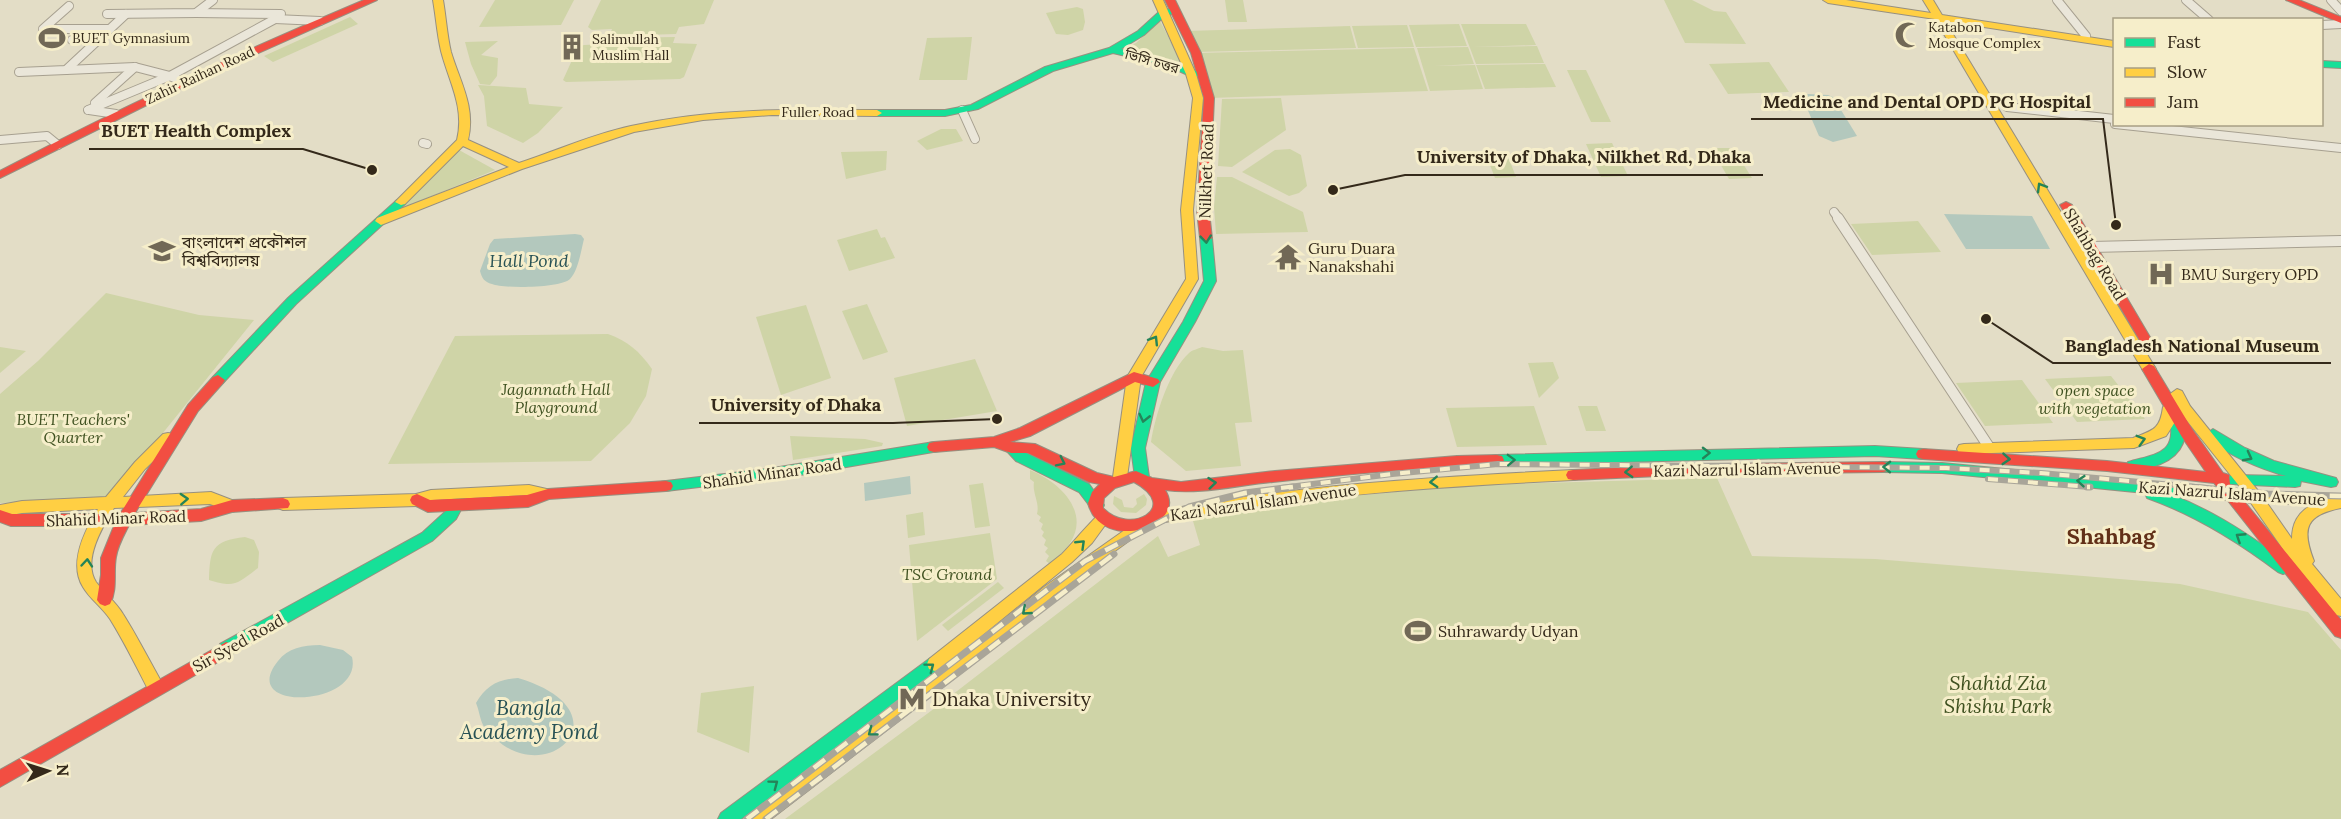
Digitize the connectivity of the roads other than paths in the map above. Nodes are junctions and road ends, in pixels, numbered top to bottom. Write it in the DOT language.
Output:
graph roads {
  1 [pos="213,0"];
  2 [pos="354,0"];
  3 [pos="372,0"];
  4 [pos="438,0"];
  5 [pos="1828,0"];
  6 [pos="1854,0"];
  7 [pos="1928,0"];
  8 [pos="2057,0"];
  9 [pos="2186,0"];
  10 [pos="2291,0"];
  11 [pos="2298,0"];
  12 [pos="69,6"];
  13 [pos="1166,6"];
  14 [pos="196,13"];
  15 [pos="1942,13"];
  16 [pos="107,14"];
  17 [pos="126,14"];
  18 [pos="2337,14"];
  19 [pos="2207,18"];
  20 [pos="275,19"];
  21 [pos="304,21"];
  22 [pos="320,21"];
  23 [pos="2323,24"];
  24 [pos="109,29"];
  25 [pos="2086,36"];
  26 [pos="72,40"];
  27 [pos="95,40"];
  28 [pos="2113,42"];
  29 [pos="2113,42"];
  30 [pos="1113,50"];
  31 [pos="2323,59"];
  32 [pos="2341,60"];
  33 [pos="2323,64"];
  34 [pos="2341,65"];
  35 [pos="135,67"];
  36 [pos="66,70"];
  37 [pos="19,72"];
  38 [pos="1197,73"];
  39 [pos="176,79"];
  40 [pos="88,110"];
  41 [pos="962,110"];
  42 [pos="2008,110"];
  43 [pos="112,113"];
  44 [pos="2113,119"];
  45 [pos="2113,124"];
  46 [pos="2138,126"];
  47 [pos="2183,126"];
  48 [pos="975,139"];
  49 [pos="0,140"];
  50 [pos="462,141"];
  51 [pos="55,142"];
  52 [pos="2303,142"];
  53 [pos="2341,142"];
  54 [pos="2341,148"];
  55 [pos="0,166"];
  56 [pos="518,167"];
  57 [pos="1190,172"];
  58 [pos="1205,172"];
  59 [pos="0,175"];
  60 [pos="1834,213"];
  61 [pos="381,222"];
  62 [pos="2341,241"];
  63 [pos="2092,247"];
  64 [pos="1134,377"];
  65 [pos="1153,382"];
  66 [pos="2170,407"];
  67 [pos="2185,409"];
  68 [pos="181,426"];
  69 [pos="995,442"];
  70 [pos="1989,447"];
  71 [pos="1011,448"];
  72 [pos="1915,452"];
  73 [pos="2107,466"];
  74 [pos="1115,479"];
  75 [pos="1148,480"];
  76 [pos="2336,482"];
  77 [pos="2118,485"];
  78 [pos="2237,488"];
  79 [pos="460,499"];
  80 [pos="133,502"];
  81 [pos="2341,502"];
  82 [pos="111,503"];
  83 [pos="232,506"];
  84 [pos="1100,511"];
  85 [pos="0,514"];
  86 [pos="1155,518"];
  87 [pos="123,520"];
  88 [pos="100,521"];
  89 [pos="1139,526"];
  90 [pos="1038,581"];
  91 [pos="2303,585"];
  92 [pos="2320,585"];
  93 [pos="1049,591"];
  94 [pos="105,600"];
  95 [pos="2341,610"];
  96 [pos="2341,631"];
  97 [pos="156,688"];
  98 [pos="0,779"];
  99 [pos="727,819"];
  100 [pos="757,819"];
  1 -- 14 [label="street"];
  2 -- 21 [label="main road, Zahir Raihan Road"];
  3 -- 22 [label="main road, Zahir Raihan Road"];
  4 -- 50 [label="main road"];
  5 -- 15 [label="main road"];
  6 -- 15 [label="main road"];
  7 -- 15 [label="main road"];
  8 -- 25 [label="street"];
  9 -- 19 [label="street"];
  10 -- 18 [label="main road"];
  11 -- 18 [label="main road"];
  12 -- 24 [label="street"];
  13 -- 30 [label="main road, Fuller Road"];
  13 -- 38 [label="main road, Nilkhet Road"];
  14 -- 17 [label="street"];
  14 -- 20 [label="street"];
  15 -- 25 [label="main road"];
  15 -- 28 [label="main road"];
  15 -- 42 [label="main road, Shahbag Road"];
  66 -- 15 [label="main road, Shahbag Road, one-way"];
  16 -- 17 [label="street"];
  17 -- 24 [label="street"];
  18 -- 23 [label="street"];
  20 -- 21 [label="street"];
  20 -- 39 [label="street"];
  21 -- 22 [label="street"];
  21 -- 39 [label="main road, Zahir Raihan Road"];
  22 -- 39 [label="main road, Zahir Raihan Road"];
  24 -- 27 [label="street"];
  25 -- 29 [label="main road"];
  26 -- 27 [label="street"];
  27 -- 36 [label="street"];
  30 -- 38 [label="main road, ভিসি চত্তর"];
  30 -- 41 [label="main road, Fuller Road"];
  31 -- 32 [label="main road"];
  33 -- 34 [label="main road"];
  35 -- 36 [label="street"];
  35 -- 39 [label="street"];
  35 -- 40 [label="street"];
  36 -- 37 [label="street"];
  38 -- 57 [label="main road, Nilkhet Road"];
  38 -- 58 [label="main road, Nilkhet Road"];
  39 -- 40 [label="street"];
  39 -- 43 [label="main road, Zahir Raihan Road"];
  40 -- 43 [label="street"];
  41 -- 48 [label="street"];
  41 -- 56 [label="main road, Fuller Road"];
  42 -- 44 [label="street"];
  42 -- 45 [label="street"];
  42 -- 63 [label="main road, Shahbag Road"];
  43 -- 51 [label="main road, Zahir Raihan Road"];
  46 -- 52 [label="street"];
  47 -- 52 [label="street"];
  49 -- 51 [label="street"];
  50 -- 56 [label="main road"];
  50 -- 61 [label="main road"];
  51 -- 55 [label="main road, Zahir Raihan Road"];
  51 -- 59 [label="main road, Zahir Raihan Road"];
  52 -- 53 [label="street"];
  52 -- 54 [label="street"];
  56 -- 61 [label="main road, Fuller Road"];
  57 -- 58 [label="main road"];
  64 -- 57 [label="main road, Nilkhet Road, one-way"];
  58 -- 65 [label="main road, Nilkhet Road, one-way"];
  60 -- 70 [label="street"];
  61 -- 68 [label="main road"];
  62 -- 63 [label="street"];
  63 -- 67 [label="main road, Shahbag Road"];
  64 -- 65 [label="main road"];
  64 -- 69 [label="main road, Shahid Minar Road"];
  64 -- 74 [label="main road, Nilkhet Road"];
  65 -- 75 [label="main road, Nilkhet Road, one-way"];
  70 -- 66 [label="main road, one-way"];
  66 -- 73 [label="main road"];
  66 -- 78 [label="main road, Shahbag Road"];
  67 -- 76 [label="main road, one-way"];
  67 -- 78 [label="main road, Shahbag Road"];
  68 -- 80 [label="main road"];
  68 -- 82 [label="main road"];
  69 -- 71 [label="main road, Shahid Minar Road"];
  69 -- 79 [label="main road, Shahid Minar Road"];
  70 -- 72 [label="main road"];
  71 -- 74 [label="main road, Shahid Minar Road, one-way"];
  71 -- 84 [label="main road, Shahid Minar Road"];
  72 -- 73 [label="main road, Kazi Nazrul Islam Avenue, one-way"];
  75 -- 72 [label="main road, Kazi Nazrul Islam Avenue, one-way"];
  73 -- 78 [label="main road, Kazi Nazrul Islam Avenue"];
  74 -- 75 [label="main road"];
  74 -- 84 [label="main road"];
  75 -- 86 [label="main road"];
  76 -- 78 [label="main road, Kazi Nazrul Islam Avenue"];
  77 -- 78 [label="main road, Kazi Nazrul Islam Avenue"];
  77 -- 86 [label="main road, Kazi Nazrul Islam Avenue, one-way"];
  91 -- 77 [label="main road, one-way"];
  78 -- 81 [label="main road, Kazi Nazrul Islam Avenue"];
  78 -- 91 [label="main road"];
  78 -- 92 [label="main road"];
  79 -- 83 [label="main road, Shahid Minar Road"];
  79 -- 97 [label="main road, Sir Syed Road"];
  80 -- 82 [label="main road, Shahid Minar Road"];
  80 -- 83 [label="main road, Shahid Minar Road, one-way"];
  80 -- 87 [label="main road"];
  81 -- 92 [label="main road"];
  82 -- 85 [label="main road, Shahid Minar Road"];
  82 -- 88 [label="main road"];
  83 -- 87 [label="main road, Shahid Minar Road"];
  84 -- 89 [label="main road"];
  90 -- 84 [label="main road, one-way"];
  85 -- 88 [label="main road, Shahid Minar Road"];
  86 -- 89 [label="main road"];
  87 -- 88 [label="main road, Shahid Minar Road"];
  87 -- 94 [label="main road"];
  94 -- 88 [label="main road, one-way"];
  89 -- 93 [label="main road"];
  90 -- 93 [label="main road"];
  99 -- 90 [label="main road, one-way"];
  91 -- 96 [label="main road"];
  92 -- 95 [label="main road"];
  93 -- 100 [label="main road, one-way"];
  94 -- 97 [label="main road"];
  97 -- 98 [label="main road, Sir Syed Road"];
}
